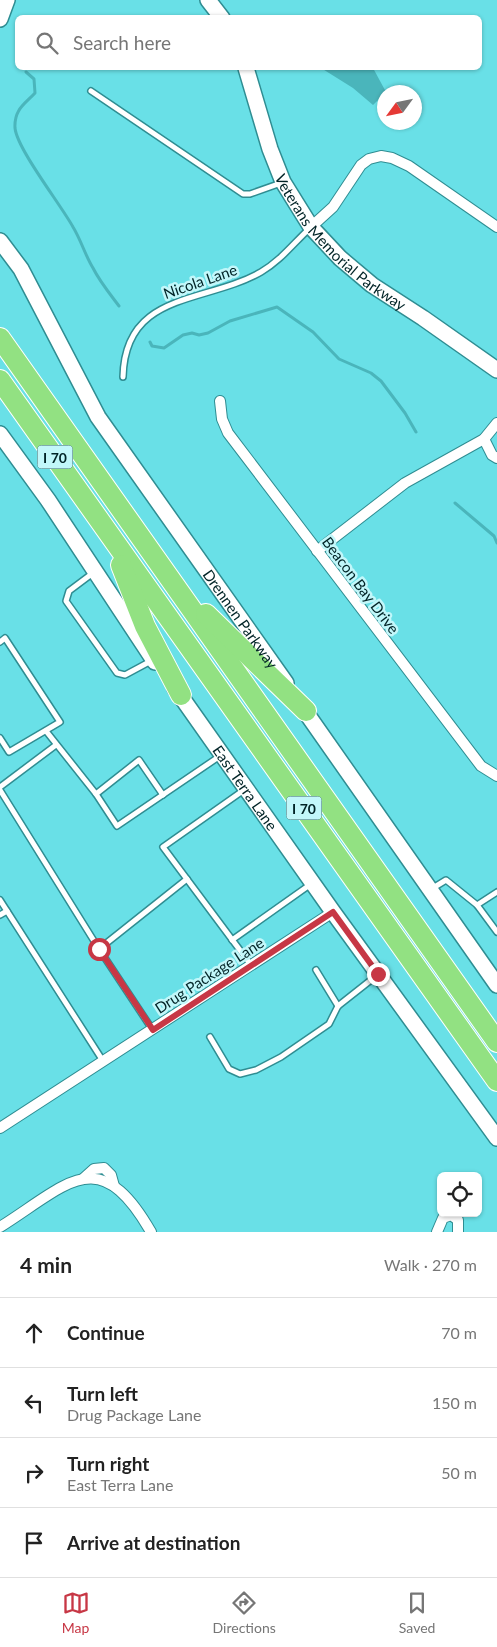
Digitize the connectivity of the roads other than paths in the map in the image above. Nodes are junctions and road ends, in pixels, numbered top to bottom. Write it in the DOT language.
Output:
graph roads {
  1 [pos="7,0"];
  2 [pos="208,0"];
  3 [pos="220,15"];
  4 [pos="0,19"];
  5 [pos="247,70"];
  6 [pos="92,91"];
  7 [pos="284,182"];
  8 [pos="497,227"];
  9 [pos="311,228"];
  10 [pos="0,241"];
  11 [pos="0,338"];
  12 [pos="497,370"];
  13 [pos="124,377"];
  14 [pos="0,380"];
  15 [pos="220,401"];
  16 [pos="497,423"];
  17 [pos="0,434"];
  18 [pos="484,439"];
  19 [pos="497,458"];
  20 [pos="109,535"];
  21 [pos="317,551"];
  22 [pos="94,572"];
  23 [pos="166,573"];
  24 [pos="0,642"];
  25 [pos="153,659"];
  26 [pos="181,695"];
  27 [pos="306,711"];
  28 [pos="46,731"];
  29 [pos="0,738"];
  30 [pos="56,746"];
  31 [pos="222,754"];
  32 [pos="497,776"];
  33 [pos="246,788"];
  34 [pos="0,789"];
  35 [pos="96,794"];
  36 [pos="163,795"];
  37 [pos="187,879"];
  38 [pos="312,882"];
  39 [pos="430,890"];
  40 [pos="497,892"];
  41 [pos="0,900"];
  42 [pos="477,905"];
  43 [pos="7,911"];
  44 [pos="333,912"];
  45 [pos="0,915"];
  46 [pos="497,932"];
  47 [pos="232,940"];
  48 [pos="99,949"];
  49 [pos="251,965"];
  50 [pos="316,970"];
  51 [pos="378,974"];
  52 [pos="497,985"];
  53 [pos="338,1006"];
  54 [pos="153,1030"];
  55 [pos="210,1037"];
  56 [pos="497,1042"];
  57 [pos="103,1062"];
  58 [pos="497,1081"];
  59 [pos="0,1128"];
  60 [pos="497,1138"];
  61 [pos="0,1227"];
  62 [pos="151,1232"];
  63 [pos="437,1232"];
  64 [pos="458,1232"];
  1 -- 4 [label="main road"];
  2 -- 3 [label="main road"];
  5 -- 7 [label="main road, Veterans Memorial Parkway"];
  6 -- 7 [label="lane"];
  7 -- 9 [label="main road, Veterans Memorial Parkway"];
  8 -- 9 [label="street"];
  9 -- 12 [label="main road, Veterans Memorial Parkway"];
  9 -- 13 [label="lane, Nicola Lane"];
  10 -- 27 [label="main road, Drennen Parkway"];
  11 -- 23 [label="highway, I 70"];
  14 -- 20 [label="highway, I 70"];
  15 -- 21 [label="street, Beacon Bay Drive"];
  16 -- 18 [label="street"];
  17 -- 22 [label="main road, East Terra Lane"];
  18 -- 19 [label="street"];
  18 -- 21 [label="street"];
  20 -- 26 [label="highway"];
  20 -- 58 [label="highway, I 70"];
  21 -- 32 [label="street, Beacon Bay Drive"];
  22 -- 25 [label="main road, East Terra Lane"];
  22 -- 25 [label="lane"];
  23 -- 27 [label="highway"];
  23 -- 56 [label="highway, I 70"];
  24 -- 28 [label="lane"];
  25 -- 26 [label="main road, East Terra Lane"];
  26 -- 31 [label="main road, East Terra Lane"];
  27 -- 39 [label="main road, Drennen Parkway"];
  28 -- 29 [label="lane"];
  28 -- 30 [label="lane"];
  30 -- 34 [label="lane"];
  30 -- 35 [label="lane"];
  31 -- 33 [label="main road, East Terra Lane"];
  31 -- 36 [label="lane"];
  33 -- 37 [label="lane"];
  33 -- 38 [label="main road, East Terra Lane"];
  34 -- 48 [label="lane"];
  35 -- 36 [label="lane"];
  35 -- 36 [label="lane"];
  37 -- 47 [label="lane"];
  37 -- 48 [label="lane"];
  38 -- 44 [label="main road, East Terra Lane"];
  38 -- 47 [label="lane"];
  39 -- 42 [label="lane"];
  39 -- 52 [label="main road, Drennen Parkway"];
  40 -- 42 [label="lane"];
  41 -- 43 [label="lane"];
  42 -- 46 [label="lane"];
  43 -- 45 [label="lane"];
  43 -- 57 [label="lane"];
  44 -- 49 [label="street, Drug Package Lane"];
  44 -- 51 [label="main road, East Terra Lane"];
  47 -- 49 [label="lane"];
  48 -- 54 [label="lane"];
  49 -- 54 [label="street, Drug Package Lane"];
  50 -- 53 [label="lane"];
  51 -- 53 [label="lane"];
  51 -- 60 [label="main road, East Terra Lane"];
  53 -- 55 [label="lane"];
  54 -- 57 [label="street, Drug Package Lane"];
  57 -- 59 [label="street, Drug Package Lane"];
  61 -- 62 [label="street"];
  63 -- 64 [label="street"];
}
